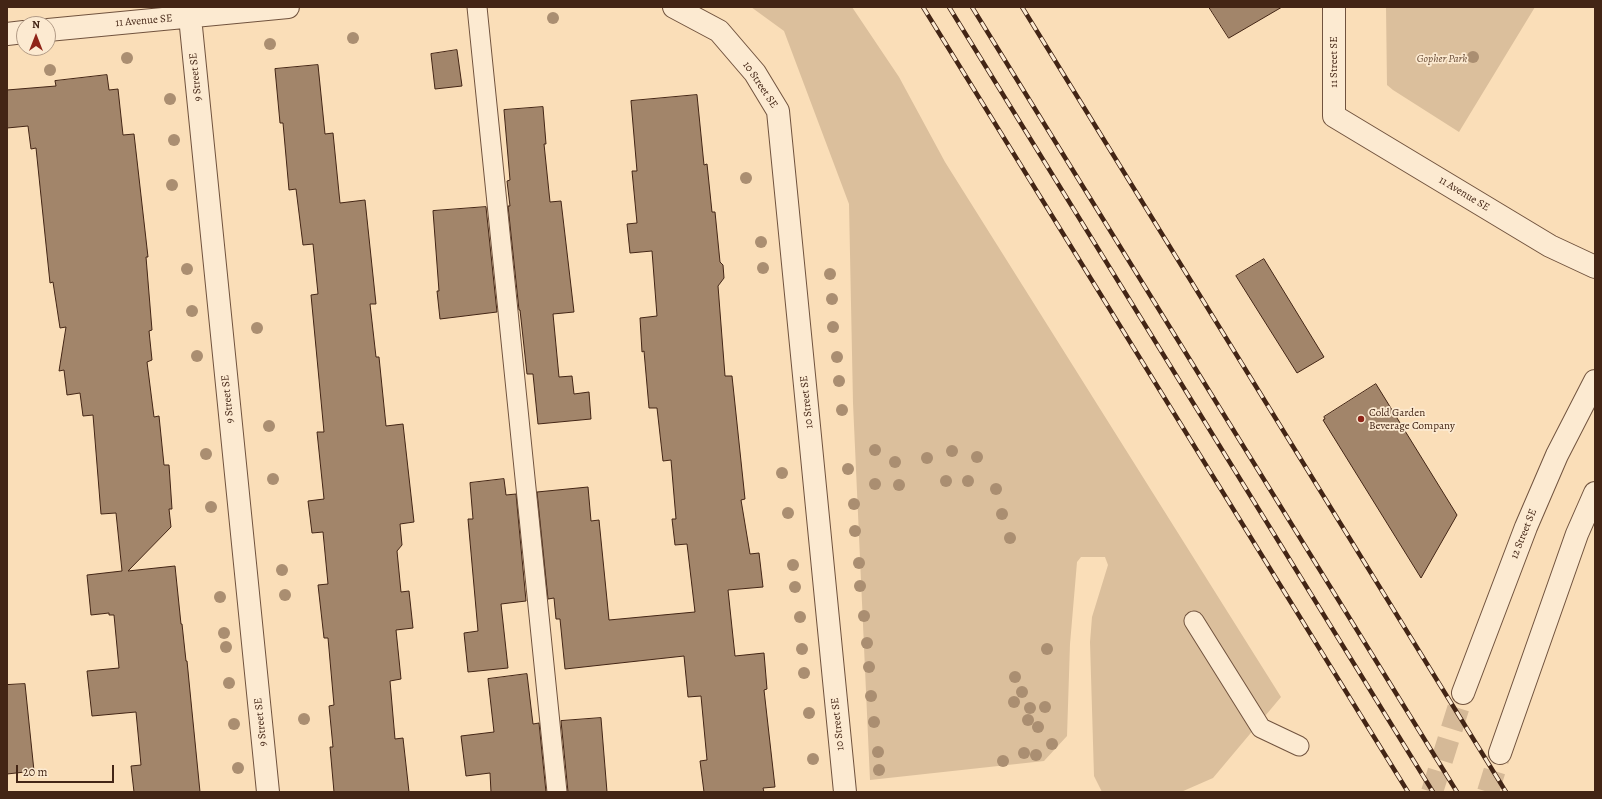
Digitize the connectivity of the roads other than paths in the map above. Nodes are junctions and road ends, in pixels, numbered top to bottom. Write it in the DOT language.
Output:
graph roads {
  1 [pos="288,7"];
  2 [pos="477,7"];
  3 [pos="674,7"];
  4 [pos="1334,7"];
  5 [pos="189,12"];
  6 [pos="56,29"];
  7 [pos="1334,116"];
  8 [pos="1595,267"];
  9 [pos="1595,381"];
  10 [pos="1595,493"];
  11 [pos="1194,621"];
  12 [pos="1463,693"];
  13 [pos="1299,746"];
  14 [pos="1500,753"];
  15 [pos="268,792"];
  16 [pos="557,792"];
  17 [pos="845,792"];
  1 -- 5 [label="street, 11 Avenue SE"];
  2 -- 16 [label="lane"];
  3 -- 17 [label="street, 10 Street SE"];
  4 -- 7 [label="street, 11 Street SE"];
  5 -- 6 [label="street, 11 Avenue SE"];
  5 -- 15 [label="street, 9 Street SE"];
  7 -- 8 [label="street, 11 Avenue SE"];
  9 -- 12 [label="street, 12 Street SE"];
  10 -- 14 [label="street"];
  11 -- 13 [label="lane"];
}
